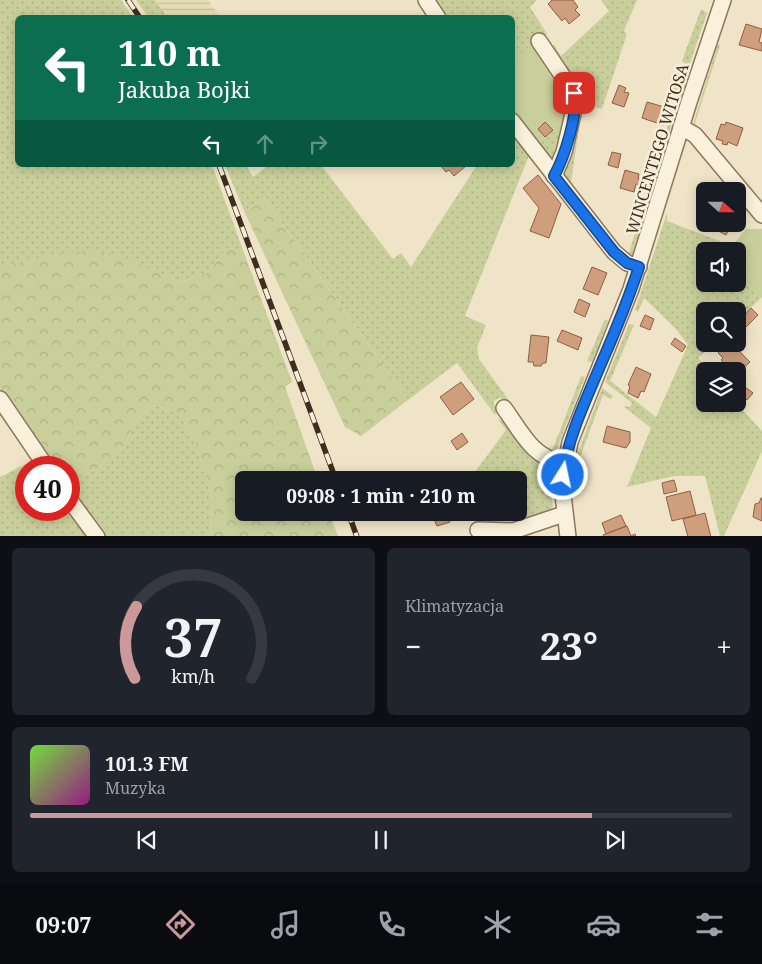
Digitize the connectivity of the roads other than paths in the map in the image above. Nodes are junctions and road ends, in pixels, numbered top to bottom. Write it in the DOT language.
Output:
graph roads {
  1 [pos="426,0"];
  2 [pos="723,0"];
  3 [pos="436,15"];
  4 [pos="539,41"];
  5 [pos="515,125"];
  6 [pos="681,127"];
  7 [pos="554,176"];
  8 [pos="762,215"];
  9 [pos="639,267"];
  10 [pos="0,399"];
  11 [pos="504,408"];
  12 [pos="39,456"];
  13 [pos="564,464"];
  14 [pos="80,514"];
  15 [pos="564,514"];
  16 [pos="478,530"];
  17 [pos="96,536"];
  18 [pos="568,536"];
  1 -- 3 [label="street"];
  2 -- 6 [label="street, WINCENTEGO WITOSA"];
  4 -- 7 [label="street"];
  5 -- 7 [label="street"];
  6 -- 8 [label="street"];
  6 -- 9 [label="street, WINCENTEGO WITOSA"];
  7 -- 9 [label="street"];
  9 -- 13 [label="street, WINCENTEGO WITOSA"];
  10 -- 12 [label="street"];
  11 -- 13 [label="street"];
  13 -- 15 [label="street, WINCENTEGO WITOSA"];
  14 -- 17 [label="street"];
  15 -- 16 [label="street"];
  15 -- 18 [label="street, WINCENTEGO WITOSA"];
}
